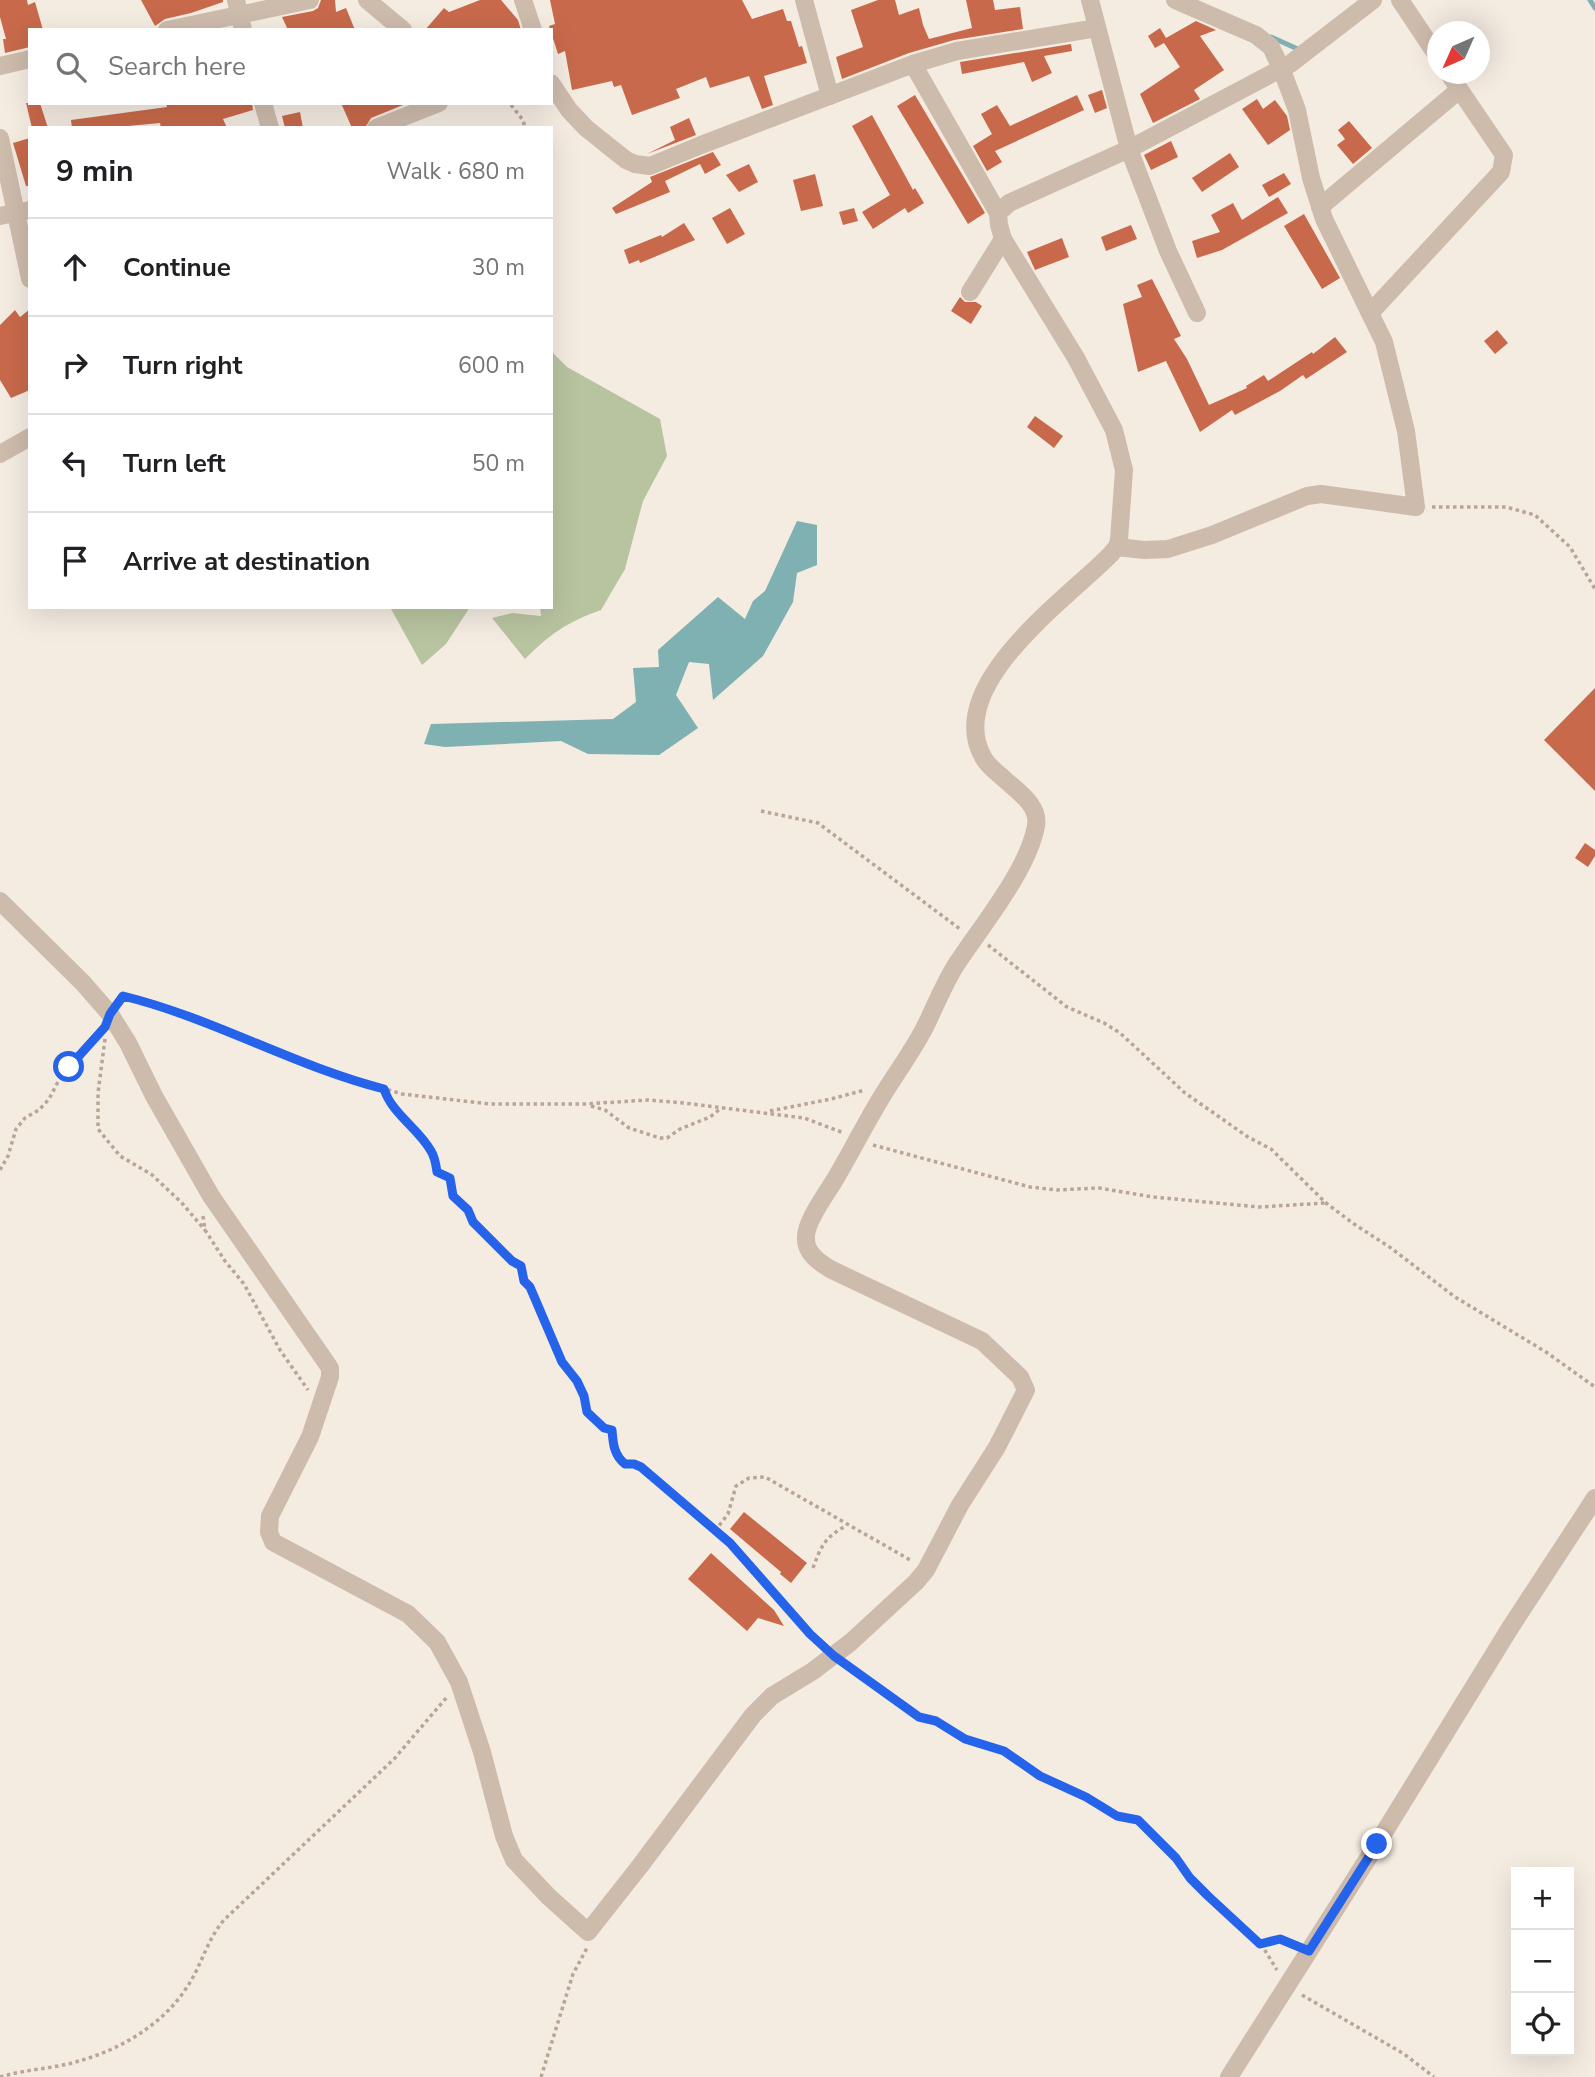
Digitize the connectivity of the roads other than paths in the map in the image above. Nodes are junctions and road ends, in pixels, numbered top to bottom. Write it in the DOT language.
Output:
graph roads {
  1 [pos="310,0"];
  2 [pos="367,0"];
  3 [pos="523,0"];
  4 [pos="804,0"];
  5 [pos="1090,0"];
  6 [pos="1175,0"];
  7 [pos="1373,0"];
  8 [pos="1400,0"];
  9 [pos="239,15"];
  10 [pos="177,28"];
  11 [pos="401,28"];
  12 [pos="532,28"];
  13 [pos="1097,28"];
  14 [pos="1427,42"];
  15 [pos="28,59"];
  16 [pos="913,64"];
  17 [pos="0,66"];
  18 [pos="1281,68"];
  19 [pos="1456,84"];
  20 [pos="553,86"];
  21 [pos="1460,90"];
  22 [pos="830,96"];
  23 [pos="264,105"];
  24 [pos="434,105"];
  25 [pos="269,126"];
  26 [pos="381,126"];
  27 [pos="0,138"];
  28 [pos="1129,149"];
  29 [pos="1320,207"];
  30 [pos="16,213"];
  31 [pos="998,214"];
  32 [pos="1003,239"];
  33 [pos="28,270"];
  34 [pos="970,292"];
  35 [pos="1197,313"];
  36 [pos="1370,313"];
  37 [pos="28,438"];
  38 [pos="0,454"];
  39 [pos="1117,547"];
  40 [pos="0,901"];
  41 [pos="1595,1498"];
  42 [pos="1229,2077"];
  1 -- 9 [label="street"];
  2 -- 11 [label="street"];
  3 -- 12 [label="street"];
  4 -- 22 [label="street"];
  5 -- 13 [label="street"];
  6 -- 18 [label="street"];
  7 -- 18 [label="street"];
  8 -- 14 [label="street"];
  9 -- 10 [label="street"];
  13 -- 16 [label="street"];
  13 -- 28 [label="street"];
  15 -- 17 [label="street"];
  16 -- 22 [label="street"];
  16 -- 31 [label="street"];
  18 -- 28 [label="street"];
  18 -- 29 [label="street"];
  19 -- 21 [label="street"];
  20 -- 22 [label="street"];
  21 -- 29 [label="street"];
  21 -- 36 [label="street"];
  23 -- 25 [label="street"];
  24 -- 26 [label="street"];
  27 -- 30 [label="street"];
  28 -- 31 [label="street"];
  28 -- 35 [label="street"];
  29 -- 36 [label="street"];
  30 -- 33 [label="street"];
  31 -- 32 [label="street"];
  32 -- 34 [label="street"];
  32 -- 39 [label="street"];
  36 -- 39 [label="street"];
  37 -- 38 [label="street"];
  39 -- 40 [label="street"];
  41 -- 42 [label="street"];
}
